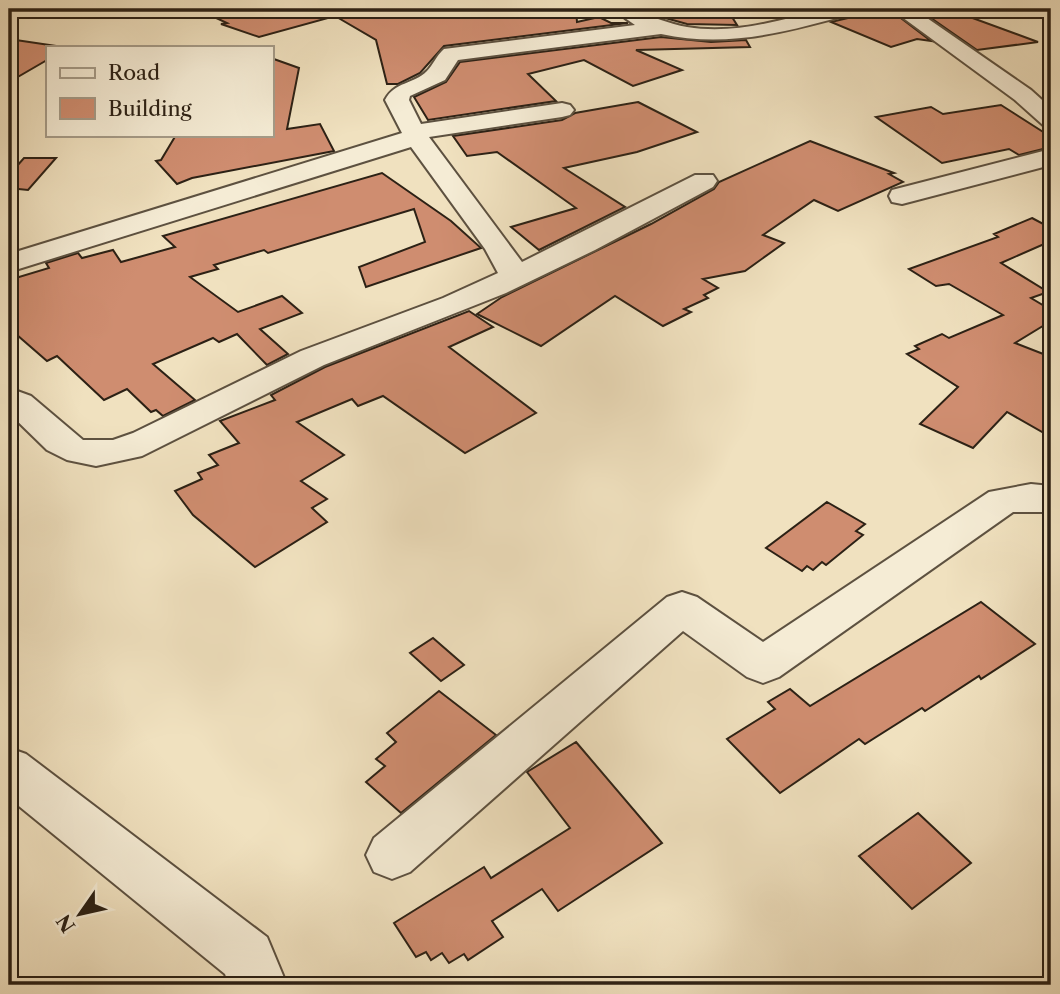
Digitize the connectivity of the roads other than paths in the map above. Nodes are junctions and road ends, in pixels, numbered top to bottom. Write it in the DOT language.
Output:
graph roads {
  1 [pos="614,9"];
  2 [pos="848,9"];
  3 [pos="901,9"];
  4 [pos="659,28"];
  5 [pos="1051,94"];
  6 [pos="1023,95"];
  7 [pos="562,110"];
  8 [pos="1051,120"];
  9 [pos="415,134"];
  10 [pos="1051,157"];
  11 [pos="704,181"];
  12 [pos="902,196"];
  13 [pos="9,263"];
  14 [pos="516,276"];
  15 [pos="9,398"];
  16 [pos="1051,499"];
  17 [pos="9,769"];
  18 [pos="392,855"];
  19 [pos="258,985"];
  1 -- 4 [label="street"];
  2 -- 4 [label="street"];
  3 -- 6 [label="street"];
  4 -- 9 [label="street"];
  5 -- 6 [label="street"];
  6 -- 8 [label="street"];
  7 -- 9 [label="street"];
  9 -- 13 [label="street"];
  9 -- 14 [label="street"];
  10 -- 12 [label="street"];
  11 -- 14 [label="street"];
  14 -- 15 [label="street"];
  16 -- 18 [label="street"];
  17 -- 19 [label="street"];
}
